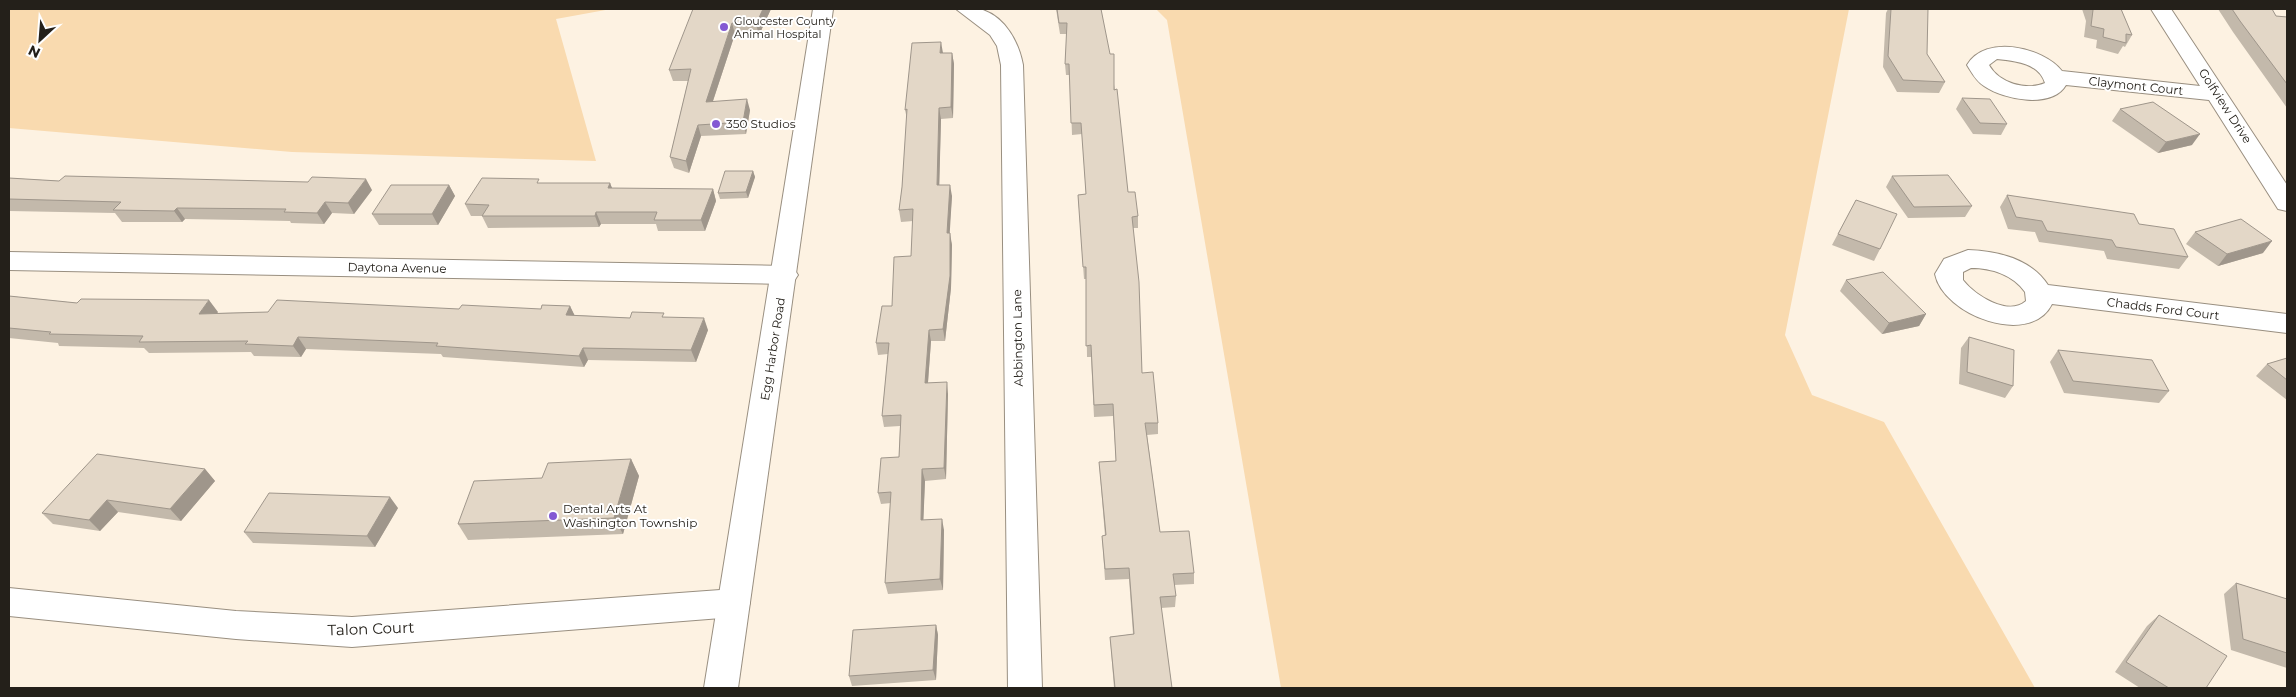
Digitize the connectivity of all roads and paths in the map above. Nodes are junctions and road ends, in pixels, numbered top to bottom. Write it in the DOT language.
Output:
graph roads {
  1 [pos="823,9"];
  2 [pos="966,9"];
  3 [pos="2161,9"];
  4 [pos="2055,78"];
  5 [pos="2217,94"];
  6 [pos="2287,203"];
  7 [pos="9,260"];
  8 [pos="785,275"];
  9 [pos="2040,293"];
  10 [pos="2287,324"];
  11 [pos="9,602"];
  12 [pos="734,603"];
  13 [pos="721,688"];
  14 [pos="1026,688"];
  1 -- 8 [label="street, Egg Harbor Road"];
  2 -- 14 [label="street, Abbington Lane"];
  3 -- 5 [label="street, Golfview Drive"];
  4 -- 5 [label="street, Claymont Court"];
  5 -- 6 [label="street, Golfview Drive"];
  7 -- 8 [label="street, Daytona Avenue"];
  8 -- 12 [label="street, Egg Harbor Road"];
  9 -- 10 [label="street, Chadds Ford Court"];
  11 -- 12 [label="street, Talon Court"];
  12 -- 13 [label="street, Egg Harbor Road"];
}
